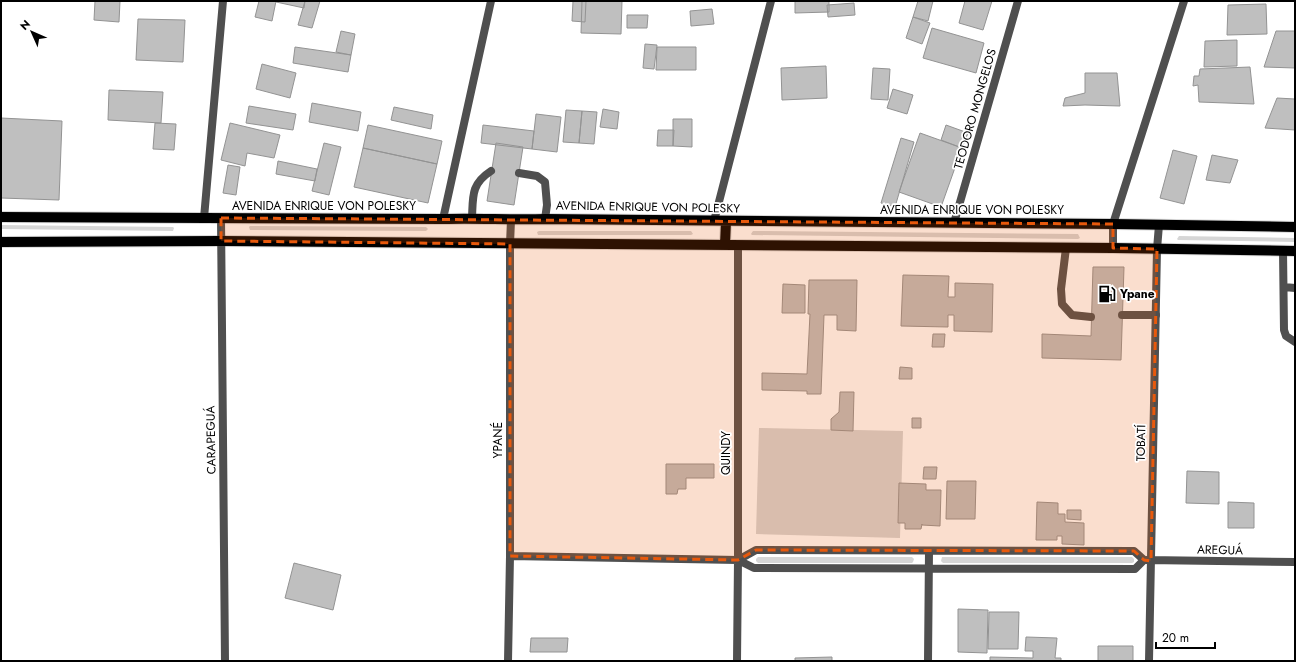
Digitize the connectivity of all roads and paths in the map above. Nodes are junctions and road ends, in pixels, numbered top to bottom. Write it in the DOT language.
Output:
graph roads {
  1 [pos="224,1"];
  2 [pos="491,1"];
  3 [pos="771,1"];
  4 [pos="1018,1"];
  5 [pos="1184,1"];
  6 [pos="491,171"];
  7 [pos="519,173"];
  8 [pos="1,217"];
  9 [pos="204,218"];
  10 [pos="221,218"];
  11 [pos="472,218"];
  12 [pos="443,219"];
  13 [pos="545,219"];
  14 [pos="511,220"];
  15 [pos="714,221"];
  16 [pos="726,221"];
  17 [pos="954,223"];
  18 [pos="1113,224"];
  19 [pos="1159,225"];
  20 [pos="1295,227"];
  21 [pos="221,241"];
  22 [pos="1,242"];
  23 [pos="510,244"];
  24 [pos="725,245"];
  25 [pos="738,245"];
  26 [pos="1066,248"];
  27 [pos="1113,248"];
  28 [pos="1157,249"];
  29 [pos="1283,251"];
  30 [pos="1295,251"];
  31 [pos="1284,287"];
  32 [pos="1295,288"];
  33 [pos="1122,315"];
  34 [pos="1156,315"];
  35 [pos="1091,317"];
  36 [pos="1295,342"];
  37 [pos="929,551"];
  38 [pos="510,556"];
  39 [pos="738,560"];
  40 [pos="1147,560"];
  41 [pos="1295,562"];
  42 [pos="929,569"];
  43 [pos="225,661"];
  44 [pos="508,661"];
  45 [pos="737,661"];
  46 [pos="928,661"];
  47 [pos="1149,661"];
  1 -- 9 [label="street"];
  2 -- 12 [label="street"];
  3 -- 15 [label="street"];
  4 -- 17 [label="street, TEODORO MONGELOS"];
  5 -- 18 [label="street"];
  6 -- 11 [label="street"];
  7 -- 13 [label="street"];
  8 -- 9 [label="main road, AVENIDA ENRIQUE VON POLESKY"];
  9 -- 10 [label="main road, AVENIDA ENRIQUE VON POLESKY"];
  10 -- 12 [label="main road, AVENIDA ENRIQUE VON POLESKY"];
  10 -- 21 [label="street, CARAPEGUÁ"];
  11 -- 12 [label="main road, AVENIDA ENRIQUE VON POLESKY"];
  11 -- 14 [label="main road, AVENIDA ENRIQUE VON POLESKY"];
  13 -- 14 [label="main road, AVENIDA ENRIQUE VON POLESKY"];
  13 -- 15 [label="main road, AVENIDA ENRIQUE VON POLESKY"];
  14 -- 23 [label="street, YPANÉ"];
  15 -- 16 [label="main road, AVENIDA ENRIQUE VON POLESKY"];
  16 -- 17 [label="main road, AVENIDA ENRIQUE VON POLESKY"];
  16 -- 24 [label="main road"];
  17 -- 18 [label="main road, AVENIDA ENRIQUE VON POLESKY"];
  18 -- 19 [label="main road, AVENIDA ENRIQUE VON POLESKY"];
  18 -- 27 [label="street"];
  19 -- 20 [label="main road, AVENIDA ENRIQUE VON POLESKY"];
  19 -- 28 [label="street, TOBATÍ"];
  21 -- 22 [label="main road"];
  21 -- 23 [label="main road"];
  21 -- 43 [label="street, CARAPEGUÁ"];
  23 -- 24 [label="main road"];
  23 -- 38 [label="street, YPANÉ"];
  24 -- 25 [label="main road"];
  25 -- 26 [label="main road"];
  25 -- 39 [label="street, QUINDY"];
  26 -- 27 [label="main road"];
  26 -- 35 [label="street"];
  27 -- 28 [label="main road"];
  28 -- 29 [label="main road"];
  28 -- 34 [label="street, TOBATÍ"];
  29 -- 30 [label="main road"];
  29 -- 31 [label="street"];
  31 -- 32 [label="street"];
  31 -- 36 [label="street"];
  33 -- 34 [label="street"];
  34 -- 40 [label="street, TOBATÍ"];
  37 -- 39 [label="street"];
  37 -- 40 [label="street"];
  37 -- 42 [label="street"];
  38 -- 39 [label="street"];
  38 -- 44 [label="street, YPANÉ"];
  39 -- 42 [label="street"];
  39 -- 45 [label="street, QUINDY"];
  40 -- 41 [label="street, AREGUÁ"];
  40 -- 42 [label="street"];
  40 -- 47 [label="street, TOBATÍ"];
  42 -- 46 [label="street"];
}
